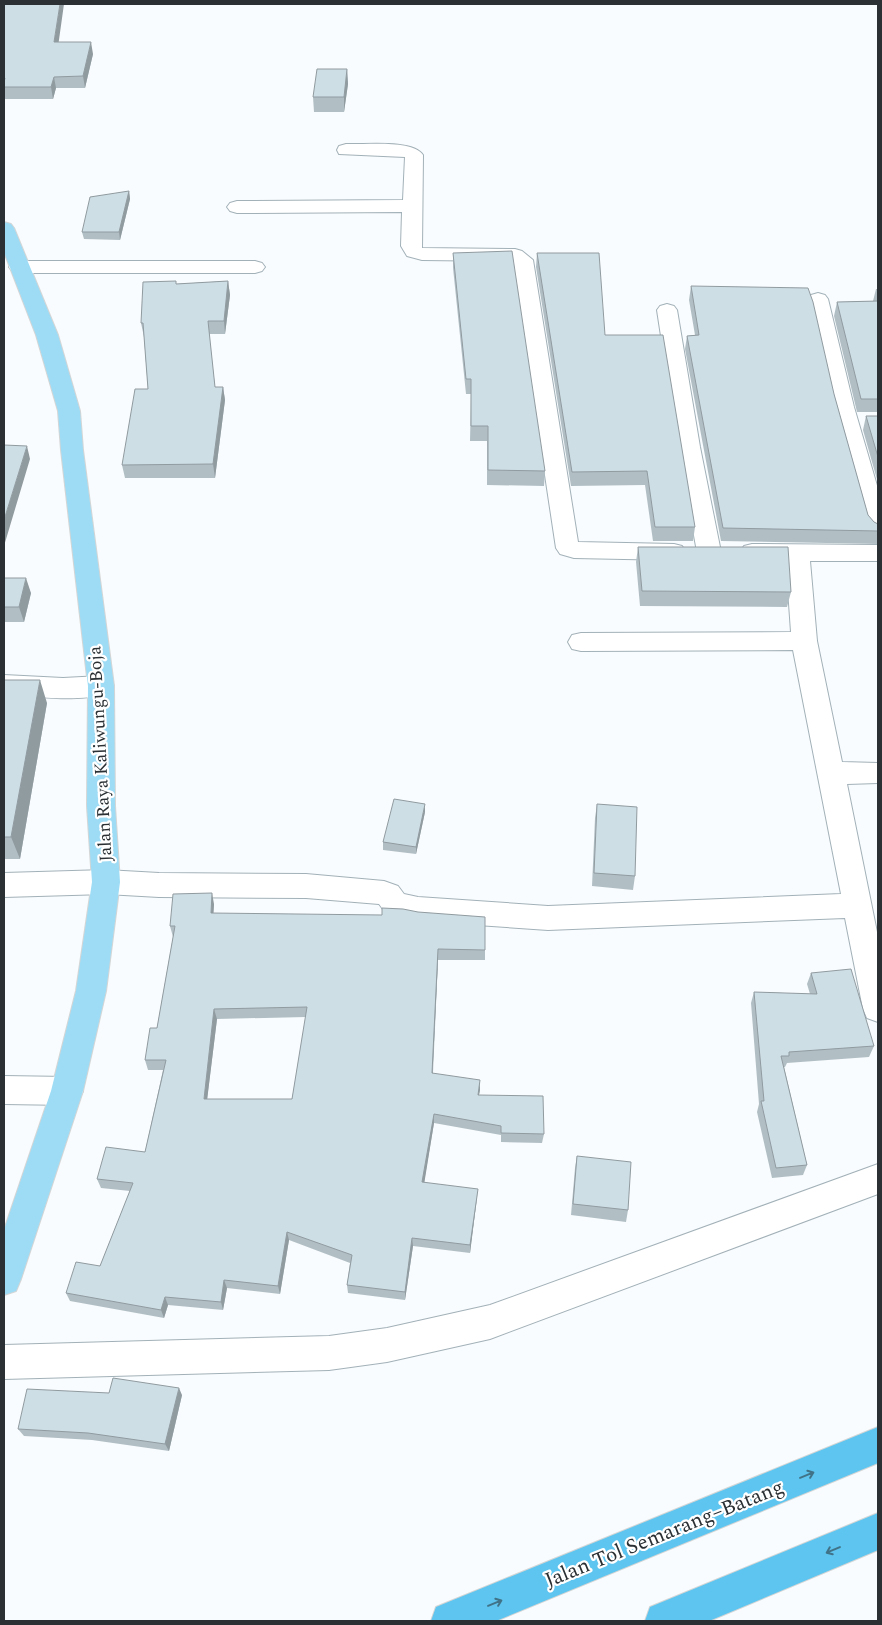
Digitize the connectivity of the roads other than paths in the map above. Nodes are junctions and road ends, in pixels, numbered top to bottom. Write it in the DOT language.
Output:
graph roads {
  1 [pos="346,150"];
  2 [pos="413,206"];
  3 [pos="237,207"];
  4 [pos="4,228"];
  5 [pos="255,266"];
  6 [pos="19,267"];
  7 [pos="818,299"];
  8 [pos="667,310"];
  9 [pos="848,421"];
  10 [pos="871,421"];
  11 [pos="878,528"];
  12 [pos="709,552"];
  13 [pos="797,553"];
  14 [pos="878,553"];
  15 [pos="804,641"];
  16 [pos="581,642"];
  17 [pos="4,685"];
  18 [pos="101,686"];
  19 [pos="878,773"];
  20 [pos="830,774"];
  21 [pos="106,882"];
  22 [pos="4,885"];
  23 [pos="858,905"];
  24 [pos="878,1009"];
  25 [pos="4,1090"];
  26 [pos="67,1091"];
  27 [pos="878,1179"];
  28 [pos="4,1279"];
  29 [pos="4,1362"];
  30 [pos="878,1445"];
  31 [pos="878,1531"];
  32 [pos="450,1621"];
  33 [pos="664,1621"];
  1 -- 2 [label="street"];
  2 -- 3 [label="street"];
  2 -- 12 [label="street"];
  4 -- 6 [label="main road, Jalan Raya Kaliwungu-Boja"];
  5 -- 6 [label="street"];
  6 -- 18 [label="main road, Jalan Raya Kaliwungu-Boja"];
  7 -- 9 [label="street"];
  8 -- 12 [label="street"];
  9 -- 10 [label="street"];
  9 -- 11 [label="street"];
  12 -- 13 [label="street"];
  13 -- 14 [label="street"];
  13 -- 15 [label="street"];
  15 -- 16 [label="street"];
  15 -- 20 [label="street"];
  17 -- 18 [label="street"];
  18 -- 21 [label="main road, Jalan Raya Kaliwungu-Boja"];
  19 -- 20 [label="street"];
  20 -- 23 [label="street"];
  21 -- 22 [label="street"];
  21 -- 23 [label="street"];
  21 -- 26 [label="main road, Jalan Raya Kaliwungu-Boja"];
  23 -- 24 [label="street"];
  25 -- 26 [label="street"];
  26 -- 28 [label="main road, Jalan Raya Kaliwungu-Boja"];
  27 -- 29 [label="street"];
  32 -- 30 [label="highway, Jalan Tol Semarang–Batang, one-way"];
  31 -- 33 [label="highway, one-way"];
}
